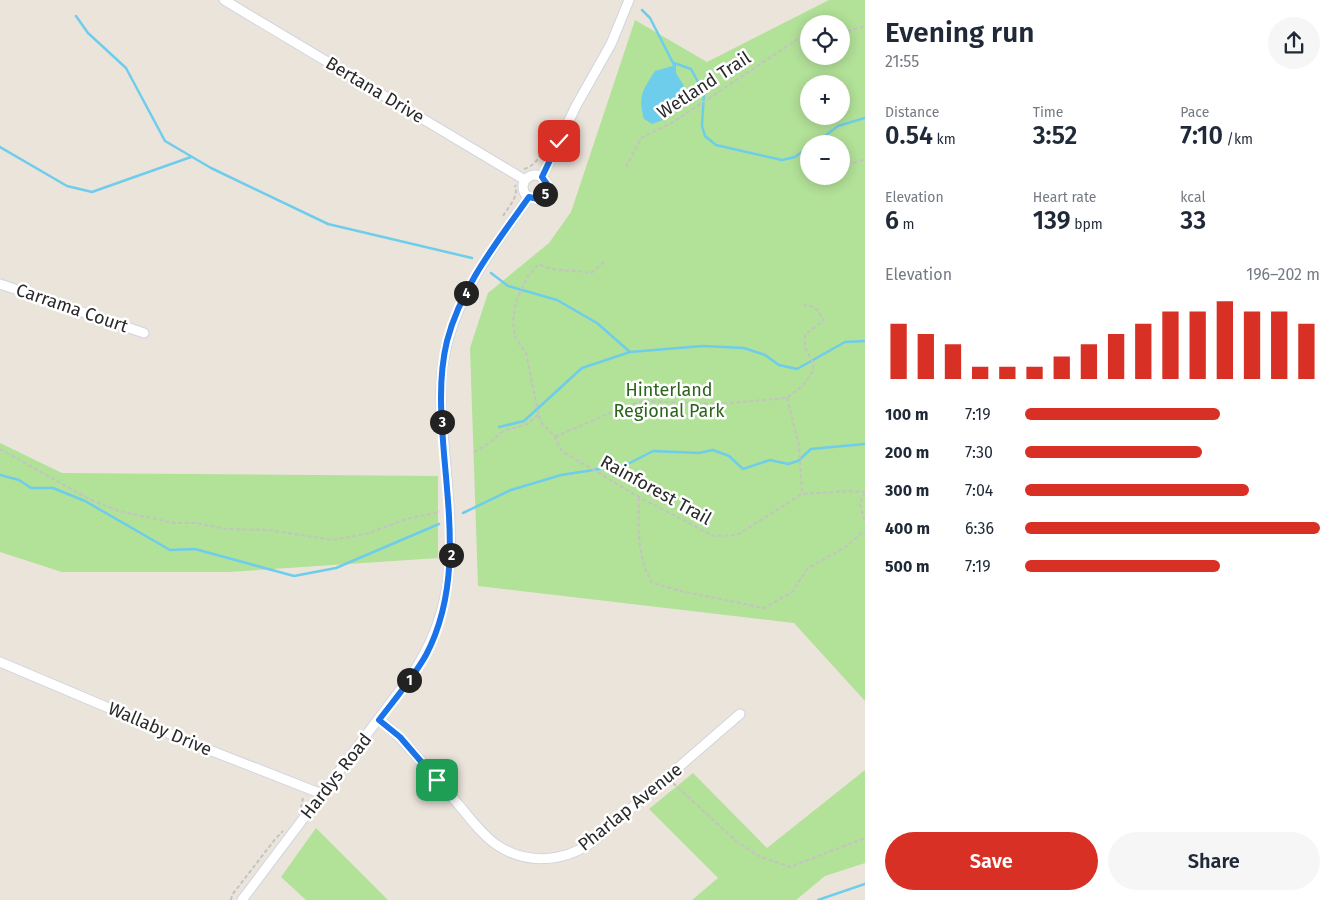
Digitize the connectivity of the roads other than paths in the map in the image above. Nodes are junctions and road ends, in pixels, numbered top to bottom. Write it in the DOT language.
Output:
graph roads {
  1 [pos="224,0"];
  2 [pos="628,0"];
  3 [pos="542,177"];
  4 [pos="525,180"];
  5 [pos="529,197"];
  6 [pos="0,284"];
  7 [pos="144,333"];
  8 [pos="0,662"];
  9 [pos="740,714"];
  10 [pos="379,720"];
  11 [pos="322,794"];
  12 [pos="242,900"];
  1 -- 4 [label="street, Bertana Drive"];
  2 -- 3 [label="street"];
  3 -- 4 [label="street"];
  3 -- 5 [label="street"];
  4 -- 5 [label="street"];
  5 -- 10 [label="street, Hardys Road"];
  6 -- 7 [label="street, Carrama Court"];
  8 -- 11 [label="street, Wallaby Drive"];
  9 -- 10 [label="street, Pharlap Avenue"];
  10 -- 11 [label="street, Hardys Road"];
  11 -- 12 [label="street, Hardys Road"];
}
